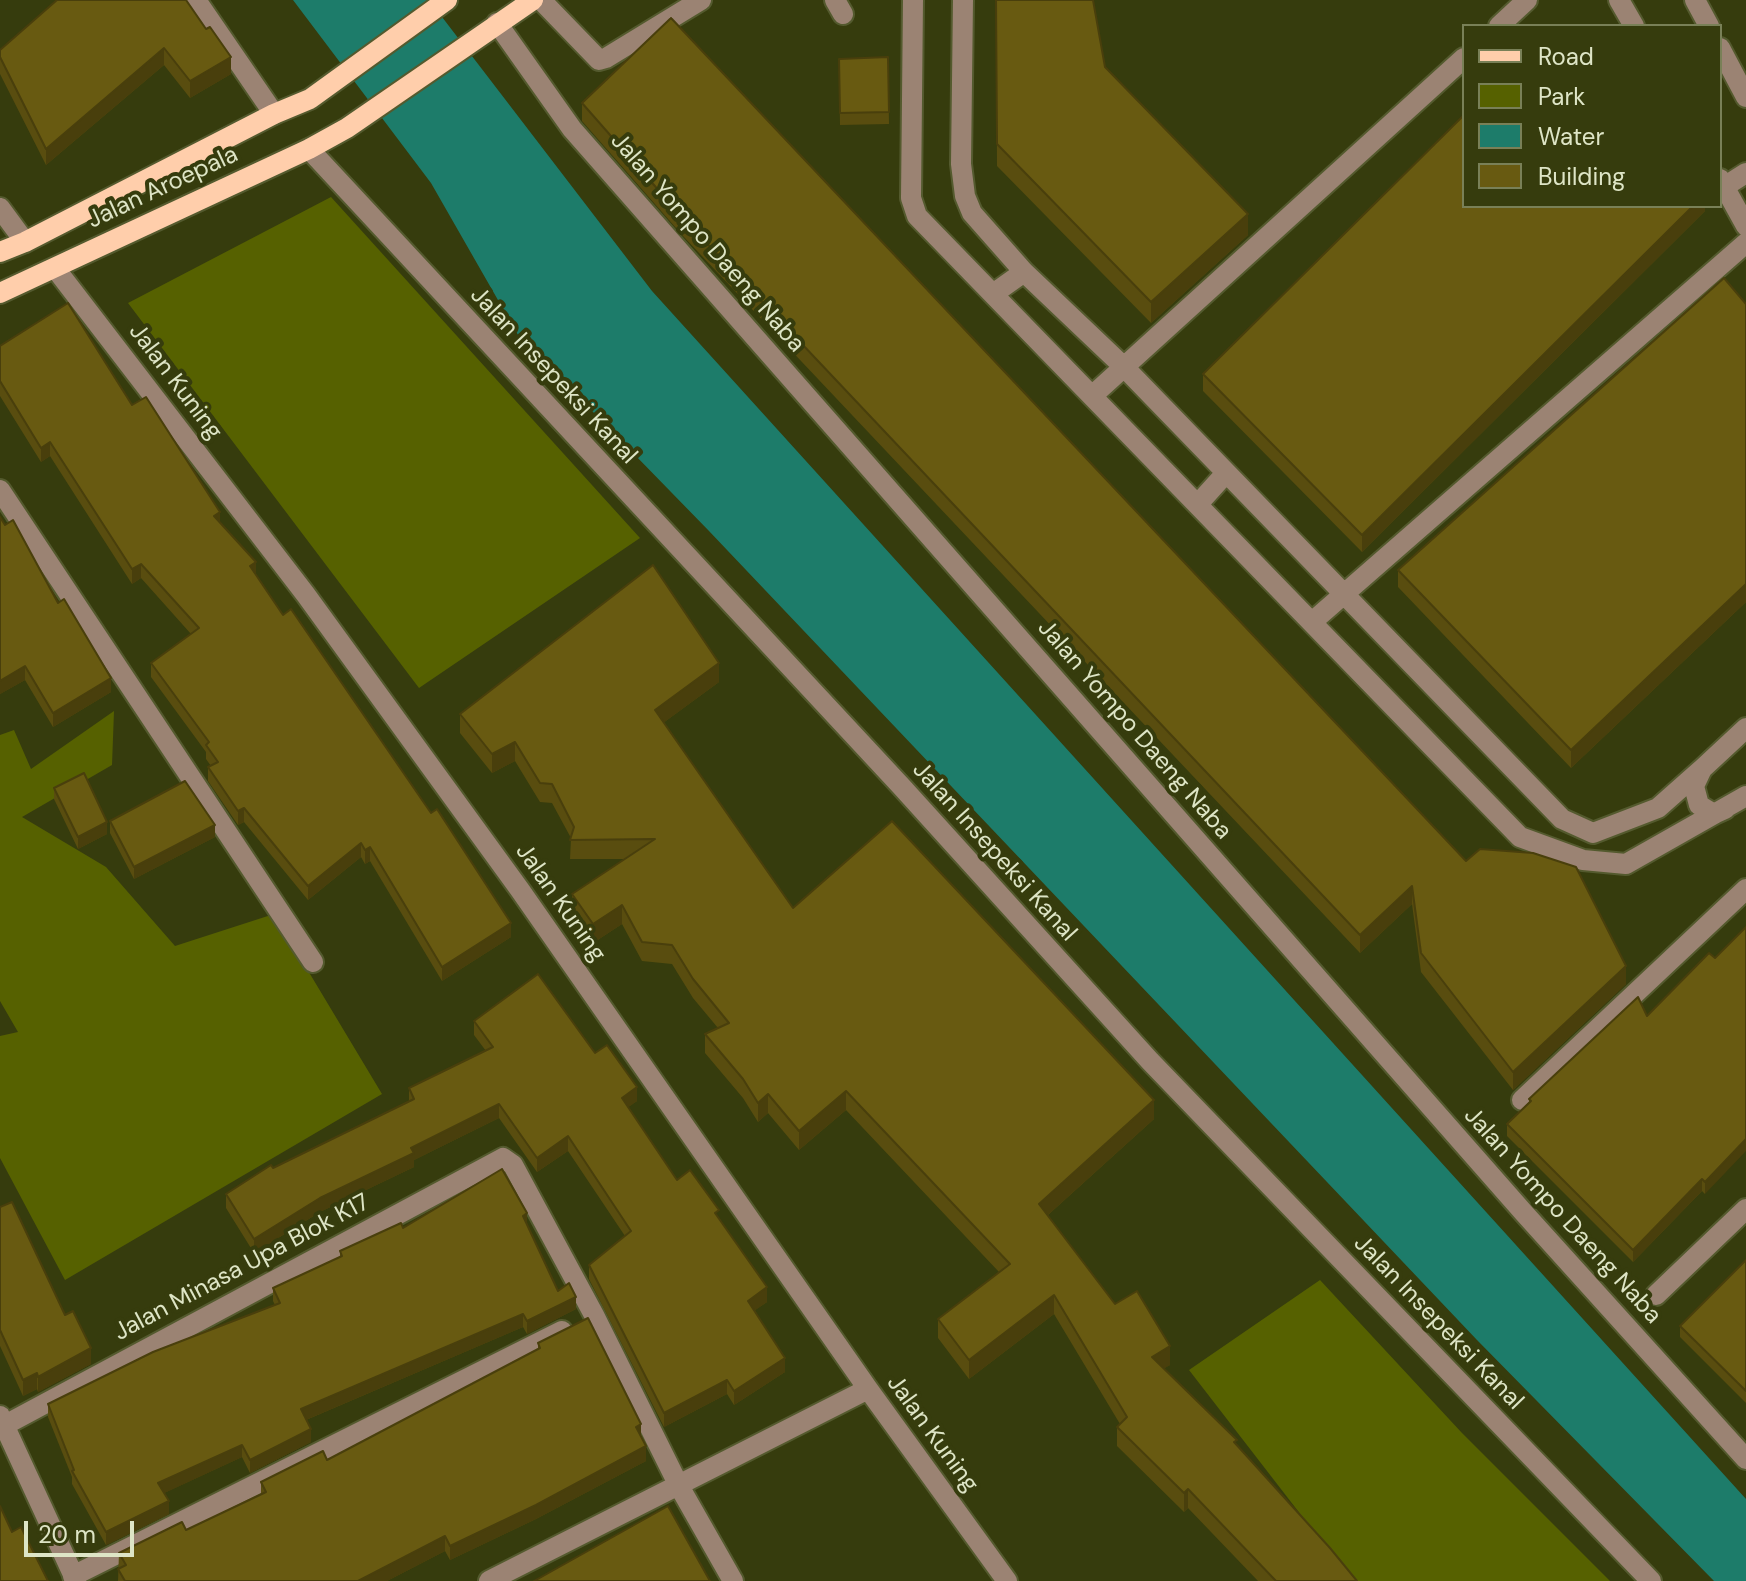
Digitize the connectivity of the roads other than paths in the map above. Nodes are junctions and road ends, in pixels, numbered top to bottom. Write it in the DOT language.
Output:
graph roads {
  1 [pos="196,0"];
  2 [pos="447,0"];
  3 [pos="533,0"];
  4 [pos="541,0"];
  5 [pos="701,0"];
  6 [pos="913,0"];
  7 [pos="963,0"];
  8 [pos="1527,0"];
  9 [pos="1619,0"];
  10 [pos="1695,0"];
  11 [pos="1501,24"];
  12 [pos="1633,24"];
  13 [pos="1708,24"];
  14 [pos="489,28"];
  15 [pos="1722,52"];
  16 [pos="1462,60"];
  17 [pos="1746,97"];
  18 [pos="274,114"];
  19 [pos="309,149"];
  20 [pos="1746,173"];
  21 [pos="1722,183"];
  22 [pos="0,208"];
  23 [pos="1746,226"];
  24 [pos="25,242"];
  25 [pos="1746,243"];
  26 [pos="0,252"];
  27 [pos="55,268"];
  28 [pos="1024,272"];
  29 [pos="0,293"];
  30 [pos="993,294"];
  31 [pos="1125,368"];
  32 [pos="1092,396"];
  33 [pos="1226,473"];
  34 [pos="0,490"];
  35 [pos="1198,504"];
  36 [pos="1342,593"];
  37 [pos="1312,622"];
  38 [pos="1746,728"];
  39 [pos="1702,769"];
  40 [pos="1744,798"];
  41 [pos="1562,819"];
  42 [pos="1520,837"];
  43 [pos="1746,889"];
  44 [pos="313,962"];
  45 [pos="1522,1100"];
  46 [pos="1746,1209"];
  47 [pos="1656,1295"];
  48 [pos="594,1315"];
  49 [pos="868,1389"];
  50 [pos="2,1421"];
  51 [pos="1746,1459"];
  52 [pos="679,1486"];
  53 [pos="511,1576"];
  54 [pos="74,1579"];
  55 [pos="489,1581"];
  56 [pos="733,1581"];
  57 [pos="1007,1581"];
  58 [pos="1651,1581"];
  1 -- 18 [label="street"];
  2 -- 18 [label="main road, Jalan Aroepala"];
  3 -- 14 [label="main road, Jalan Aroepala"];
  4 -- 5 [label="street"];
  6 -- 30 [label="street"];
  7 -- 28 [label="street"];
  8 -- 11 [label="street"];
  9 -- 12 [label="street"];
  10 -- 13 [label="street"];
  14 -- 19 [label="main road, Jalan Aroepala"];
  14 -- 51 [label="street, Jalan Yompo Daeng Naba"];
  15 -- 17 [label="street"];
  16 -- 31 [label="street"];
  18 -- 24 [label="main road, Jalan Aroepala"];
  19 -- 27 [label="main road, Jalan Aroepala"];
  19 -- 58 [label="street, Jalan Insepeksi Kanal"];
  20 -- 21 [label="street"];
  21 -- 23 [label="street"];
  22 -- 24 [label="street"];
  24 -- 26 [label="main road, Jalan Aroepala"];
  25 -- 36 [label="street"];
  27 -- 29 [label="main road, Jalan Aroepala"];
  27 -- 49 [label="street, Jalan Kuning"];
  28 -- 30 [label="street"];
  28 -- 31 [label="street"];
  30 -- 32 [label="street"];
  31 -- 32 [label="street"];
  31 -- 33 [label="street"];
  32 -- 35 [label="street"];
  33 -- 35 [label="street"];
  33 -- 36 [label="street"];
  34 -- 44 [label="street"];
  35 -- 37 [label="street"];
  36 -- 37 [label="street"];
  36 -- 41 [label="street"];
  37 -- 42 [label="street"];
  38 -- 39 [label="street"];
  39 -- 40 [label="street"];
  39 -- 41 [label="street"];
  40 -- 42 [label="street"];
  41 -- 42 [label="street"];
  43 -- 45 [label="street"];
  46 -- 47 [label="street"];
  48 -- 50 [label="street, Jalan Minasa Upa Blok K17"];
  48 -- 52 [label="street"];
  48 -- 54 [label="street"];
  49 -- 52 [label="street"];
  49 -- 57 [label="street, Jalan Kuning"];
  50 -- 54 [label="street"];
  52 -- 53 [label="street"];
  52 -- 56 [label="street"];
  53 -- 55 [label="street"];
}
